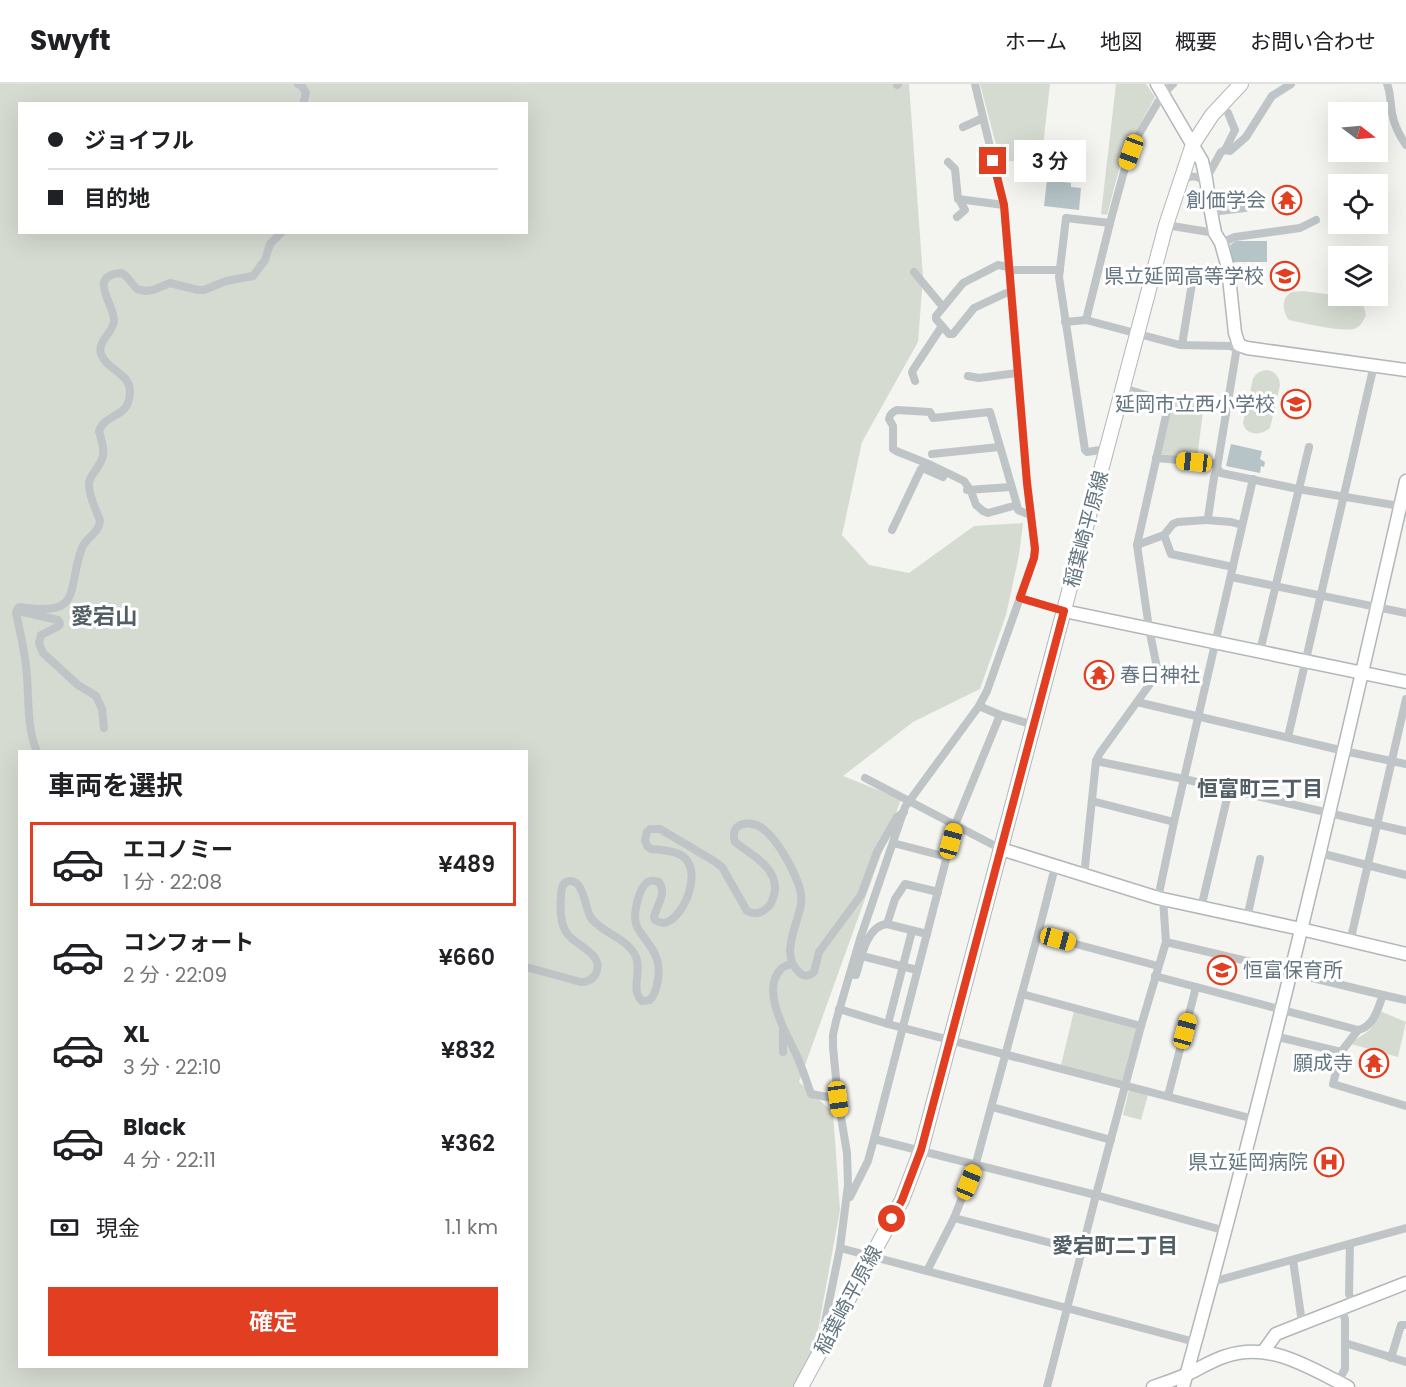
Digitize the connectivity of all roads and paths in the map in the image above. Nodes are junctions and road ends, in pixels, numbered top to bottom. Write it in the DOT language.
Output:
graph roads {
  1 [pos="298,84"];
  2 [pos="975,84"];
  3 [pos="1173,84"];
  4 [pos="1241,84"];
  5 [pos="1291,84"];
  6 [pos="1387,84"];
  7 [pos="1162,92"];
  8 [pos="304,102"];
  9 [pos="1228,113"];
  10 [pos="983,118"];
  11 [pos="963,127"];
  12 [pos="1193,144"];
  13 [pos="1406,145"];
  14 [pos="1226,150"];
  15 [pos="948,162"];
  16 [pos="1207,182"];
  17 [pos="1178,189"];
  18 [pos="959,199"];
  19 [pos="1004,205"];
  20 [pos="1245,208"];
  21 [pos="1210,212"];
  22 [pos="957,217"];
  23 [pos="1316,220"];
  24 [pos="1110,224"];
  25 [pos="1166,225"];
  26 [pos="280,234"];
  27 [pos="1218,238"];
  28 [pos="1009,269"];
  29 [pos="1060,270"];
  30 [pos="914,272"];
  31 [pos="1229,281"];
  32 [pos="1011,293"];
  33 [pos="943,307"];
  34 [pos="1086,320"];
  35 [pos="1065,322"];
  36 [pos="942,326"];
  37 [pos="1137,334"];
  38 [pos="1182,345"];
  39 [pos="1238,347"];
  40 [pos="1374,365"];
  41 [pos="1406,370"];
  42 [pos="1017,373"];
  43 [pos="968,376"];
  44 [pos="915,381"];
  45 [pos="1123,388"];
  46 [pos="999,447"];
  47 [pos="1309,447"];
  48 [pos="1107,449"];
  49 [pos="932,454"];
  50 [pos="1156,458"];
  51 [pos="1217,468"];
  52 [pos="1253,479"];
  53 [pos="1406,481"];
  54 [pos="1011,487"];
  55 [pos="1298,489"];
  56 [pos="971,491"];
  57 [pos="1343,497"];
  58 [pos="1017,505"];
  59 [pos="1403,507"];
  60 [pos="1030,515"];
  61 [pos="1206,520"];
  62 [pos="1242,525"];
  63 [pos="892,530"];
  64 [pos="1164,535"];
  65 [pos="1137,545"];
  66 [pos="1233,567"];
  67 [pos="1231,577"];
  68 [pos="1276,585"];
  69 [pos="1320,595"];
  70 [pos="1020,598"];
  71 [pos="1377,607"];
  72 [pos="17,610"];
  73 [pos="1064,611"];
  74 [pos="1406,613"];
  75 [pos="1149,628"];
  76 [pos="1215,642"];
  77 [pos="1260,651"];
  78 [pos="1305,660"];
  79 [pos="1362,672"];
  80 [pos="1406,682"];
  81 [pos="1406,699"];
  82 [pos="1137,702"];
  83 [pos="979,706"];
  84 [pos="1000,715"];
  85 [pos="1198,717"];
  86 [pos="1034,725"];
  87 [pos="104,728"];
  88 [pos="1288,737"];
  89 [pos="36,750"];
  90 [pos="1344,751"];
  91 [pos="1096,761"];
  92 [pos="1392,761"];
  93 [pos="1406,764"];
  94 [pos="865,778"];
  95 [pos="1184,779"];
  96 [pos="1229,790"];
  97 [pos="909,801"];
  98 [pos="1092,801"];
  99 [pos="904,812"];
  100 [pos="1329,814"];
  101 [pos="1174,822"];
  102 [pos="955,825"];
  103 [pos="1377,825"];
  104 [pos="1406,831"];
  105 [pos="893,843"];
  106 [pos="1001,849"];
  107 [pos="1320,853"];
  108 [pos="947,857"];
  109 [pos="1260,859"];
  110 [pos="1368,866"];
  111 [pos="1055,867"];
  112 [pos="1406,875"];
  113 [pos="1084,876"];
  114 [pos="938,892"];
  115 [pos="1160,899"];
  116 [pos="1201,908"];
  117 [pos="1247,918"];
  118 [pos="887,924"];
  119 [pos="1301,929"];
  120 [pos="912,931"];
  121 [pos="927,934"];
  122 [pos="1038,934"];
  123 [pos="1166,942"];
  124 [pos="1350,942"];
  125 [pos="1406,954"];
  126 [pos="862,956"];
  127 [pos="792,964"];
  128 [pos="1158,966"];
  129 [pos="903,967"];
  130 [pos="528,968"];
  131 [pos="917,970"];
  132 [pos="1291,972"];
  133 [pos="850,974"];
  134 [pos="1155,976"];
  135 [pos="1196,987"];
  136 [pos="1022,994"];
  137 [pos="1383,995"];
  138 [pos="1406,1000"];
  139 [pos="839,1009"];
  140 [pos="1281,1009"];
  141 [pos="888,1024"];
  142 [pos="783,1025"];
  143 [pos="1141,1026"];
  144 [pos="903,1027"];
  145 [pos="1358,1030"];
  146 [pos="1275,1036"];
  147 [pos="951,1040"];
  148 [pos="783,1052"];
  149 [pos="1341,1052"];
  150 [pos="1006,1054"];
  151 [pos="1126,1086"];
  152 [pos="1168,1096"];
  153 [pos="838,1099"];
  154 [pos="1406,1106"];
  155 [pos="992,1107"];
  156 [pos="1254,1119"];
  157 [pos="874,1138"];
  158 [pos="1111,1140"];
  159 [pos="921,1150"];
  160 [pos="976,1163"];
  161 [pos="1096,1195"];
  162 [pos="846,1206"];
  163 [pos="954,1218"];
  164 [pos="1406,1228"];
  165 [pos="1226,1231"];
  166 [pos="1350,1244"];
  167 [pos="840,1248"];
  168 [pos="1082,1251"];
  169 [pos="871,1257"];
  170 [pos="1293,1260"];
  171 [pos="927,1271"];
  172 [pos="1212,1282"];
  173 [pos="1406,1283"];
  174 [pos="1353,1303"];
  175 [pos="1067,1308"];
  176 [pos="1341,1308"];
  177 [pos="1302,1323"];
  178 [pos="1406,1325"];
  179 [pos="1195,1342"];
  180 [pos="1345,1343"];
  181 [pos="1263,1352"];
  182 [pos="819,1353"];
  183 [pos="1391,1358"];
  184 [pos="1406,1362"];
  185 [pos="1186,1374"];
  186 [pos="1343,1384"];
  187 [pos="801,1387"];
  188 [pos="1047,1387"];
  189 [pos="1153,1387"];
  190 [pos="1183,1387"];
  1 -- 8 [label="street"];
  2 -- 10 [label="street"];
  3 -- 7 [label="street"];
  4 -- 12 [label="main road, 稲葉崎平原線"];
  5 -- 14 [label="street"];
  6 -- 13 [label="street"];
  7 -- 12 [label="street"];
  7 -- 24 [label="street"];
  9 -- 14 [label="street"];
  10 -- 11 [label="street"];
  10 -- 19 [label="street"];
  12 -- 16 [label="street"];
  12 -- 17 [label="main road, 稲葉崎平原線"];
  14 -- 16 [label="street"];
  15 -- 18 [label="street"];
  16 -- 17 [label="street"];
  16 -- 21 [label="street"];
  17 -- 25 [label="main road, 稲葉崎平原線"];
  18 -- 19 [label="street"];
  18 -- 22 [label="street"];
  19 -- 28 [label="street"];
  20 -- 21 [label="street"];
  21 -- 27 [label="street"];
  23 -- 27 [label="street"];
  24 -- 29 [label="street"];
  24 -- 34 [label="street"];
  25 -- 27 [label="street"];
  25 -- 37 [label="main road, 稲葉崎平原線"];
  26 -- 72 [label="street"];
  27 -- 31 [label="street"];
  28 -- 29 [label="street"];
  28 -- 32 [label="street"];
  28 -- 33 [label="street"];
  29 -- 35 [label="street"];
  30 -- 33 [label="street"];
  31 -- 38 [label="street"];
  31 -- 39 [label="street"];
  32 -- 36 [label="street"];
  32 -- 42 [label="street"];
  33 -- 36 [label="street"];
  34 -- 35 [label="street"];
  34 -- 37 [label="street"];
  35 -- 48 [label="street"];
  36 -- 44 [label="street"];
  37 -- 38 [label="street"];
  37 -- 45 [label="main road, 稲葉崎平原線"];
  38 -- 39 [label="street"];
  39 -- 40 [label="street"];
  39 -- 51 [label="street"];
  40 -- 41 [label="street"];
  40 -- 57 [label="street"];
  42 -- 43 [label="street"];
  42 -- 60 [label="street"];
  45 -- 48 [label="main road, 稲葉崎平原線"];
  45 -- 50 [label="street"];
  46 -- 49 [label="street"];
  46 -- 54 [label="street"];
  46 -- 56 [label="street"];
  47 -- 55 [label="street"];
  48 -- 73 [label="main road, 稲葉崎平原線"];
  50 -- 51 [label="street"];
  50 -- 65 [label="street"];
  51 -- 52 [label="street"];
  51 -- 61 [label="street"];
  52 -- 55 [label="street"];
  52 -- 62 [label="street"];
  53 -- 59 [label="street"];
  54 -- 56 [label="street"];
  54 -- 58 [label="street"];
  55 -- 57 [label="street"];
  55 -- 68 [label="street"];
  56 -- 58 [label="street"];
  56 -- 63 [label="street"];
  57 -- 59 [label="street"];
  57 -- 69 [label="street"];
  58 -- 60 [label="street"];
  59 -- 71 [label="street"];
  60 -- 70 [label="street"];
  61 -- 62 [label="street"];
  61 -- 64 [label="street"];
  62 -- 66 [label="street"];
  64 -- 65 [label="street"];
  64 -- 66 [label="street"];
  65 -- 75 [label="street"];
  66 -- 67 [label="street"];
  67 -- 68 [label="street"];
  67 -- 76 [label="street"];
  68 -- 69 [label="street"];
  68 -- 77 [label="street"];
  69 -- 71 [label="street"];
  69 -- 78 [label="street"];
  70 -- 73 [label="street"];
  70 -- 83 [label="street"];
  71 -- 74 [label="street"];
  71 -- 79 [label="street"];
  72 -- 87 [label="street"];
  72 -- 89 [label="street"];
  73 -- 75 [label="street"];
  73 -- 86 [label="main road, 稲葉崎平原線"];
  75 -- 76 [label="street"];
  75 -- 82 [label="street"];
  76 -- 77 [label="street"];
  76 -- 85 [label="street"];
  77 -- 78 [label="street"];
  78 -- 79 [label="street"];
  78 -- 88 [label="street"];
  79 -- 80 [label="street"];
  79 -- 90 [label="street"];
  81 -- 92 [label="street"];
  82 -- 85 [label="street"];
  82 -- 91 [label="street"];
  83 -- 84 [label="street"];
  83 -- 97 [label="street"];
  84 -- 86 [label="street"];
  84 -- 102 [label="street"];
  85 -- 88 [label="street"];
  85 -- 95 [label="street"];
  86 -- 106 [label="main road, 稲葉崎平原線"];
  88 -- 90 [label="street"];
  90 -- 92 [label="street"];
  90 -- 100 [label="street"];
  91 -- 95 [label="street"];
  91 -- 98 [label="street"];
  92 -- 93 [label="street"];
  92 -- 103 [label="street"];
  94 -- 97 [label="street"];
  95 -- 96 [label="street"];
  95 -- 101 [label="street"];
  96 -- 100 [label="street"];
  96 -- 116 [label="street"];
  97 -- 99 [label="street"];
  97 -- 102 [label="street"];
  98 -- 101 [label="street"];
  98 -- 113 [label="street"];
  99 -- 105 [label="street"];
  99 -- 127 [label="street"];
  100 -- 103 [label="street"];
  100 -- 107 [label="street"];
  101 -- 115 [label="street"];
  102 -- 106 [label="street"];
  102 -- 108 [label="street"];
  103 -- 104 [label="street"];
  103 -- 110 [label="street"];
  105 -- 108 [label="street"];
  105 -- 133 [label="street"];
  106 -- 111 [label="street"];
  106 -- 147 [label="main road, 稲葉崎平原線"];
  107 -- 110 [label="street"];
  107 -- 119 [label="street"];
  108 -- 114 [label="street"];
  109 -- 117 [label="street"];
  110 -- 112 [label="street"];
  110 -- 124 [label="street"];
  111 -- 113 [label="street"];
  111 -- 122 [label="street"];
  113 -- 115 [label="street"];
  114 -- 118 [label="street"];
  114 -- 121 [label="street"];
  115 -- 116 [label="street"];
  115 -- 123 [label="street"];
  116 -- 117 [label="street"];
  117 -- 119 [label="street"];
  118 -- 120 [label="street"];
  118 -- 126 [label="street"];
  119 -- 124 [label="street"];
  119 -- 132 [label="street"];
  120 -- 121 [label="street"];
  120 -- 129 [label="street"];
  121 -- 131 [label="street"];
  122 -- 128 [label="street"];
  122 -- 136 [label="street"];
  123 -- 128 [label="street"];
  123 -- 132 [label="street"];
  124 -- 125 [label="street"];
  126 -- 129 [label="street"];
  126 -- 133 [label="street"];
  127 -- 130 [label="street"];
  127 -- 142 [label="street"];
  128 -- 134 [label="street"];
  129 -- 131 [label="street"];
  129 -- 141 [label="street"];
  131 -- 144 [label="street"];
  132 -- 137 [label="street"];
  132 -- 140 [label="street"];
  133 -- 139 [label="street"];
  134 -- 135 [label="street"];
  134 -- 143 [label="street"];
  135 -- 140 [label="street"];
  135 -- 152 [label="street"];
  136 -- 143 [label="street"];
  136 -- 150 [label="street"];
  137 -- 138 [label="street"];
  137 -- 145 [label="street"];
  139 -- 141 [label="street"];
  139 -- 153 [label="street"];
  140 -- 145 [label="street"];
  140 -- 146 [label="street"];
  141 -- 144 [label="street"];
  142 -- 148 [label="street"];
  142 -- 153 [label="street"];
  143 -- 151 [label="street"];
  144 -- 147 [label="street"];
  144 -- 157 [label="street"];
  145 -- 149 [label="street"];
  146 -- 149 [label="street"];
  146 -- 156 [label="street"];
  147 -- 150 [label="street"];
  147 -- 159 [label="main road, 稲葉崎平原線"];
  149 -- 154 [label="street"];
  150 -- 151 [label="street"];
  150 -- 155 [label="street"];
  151 -- 152 [label="street"];
  151 -- 158 [label="street"];
  152 -- 156 [label="street"];
  153 -- 162 [label="street"];
  155 -- 158 [label="street"];
  155 -- 160 [label="street"];
  156 -- 165 [label="street"];
  157 -- 159 [label="street"];
  157 -- 162 [label="street"];
  158 -- 161 [label="street"];
  159 -- 160 [label="street"];
  159 -- 169 [label="main road, 稲葉崎平原線"];
  160 -- 161 [label="street"];
  160 -- 163 [label="street"];
  161 -- 165 [label="street"];
  161 -- 168 [label="street"];
  162 -- 167 [label="street"];
  163 -- 168 [label="street"];
  163 -- 171 [label="street"];
  164 -- 166 [label="street"];
  165 -- 172 [label="street"];
  166 -- 170 [label="street"];
  166 -- 174 [label="street"];
  167 -- 169 [label="street"];
  167 -- 182 [label="street"];
  168 -- 175 [label="street"];
  169 -- 171 [label="street"];
  169 -- 182 [label="main road, 稲葉崎平原線"];
  170 -- 172 [label="street"];
  170 -- 177 [label="street"];
  171 -- 175 [label="street"];
  172 -- 179 [label="street"];
  173 -- 174 [label="street"];
  174 -- 176 [label="street"];
  175 -- 179 [label="street"];
  175 -- 188 [label="street"];
  176 -- 177 [label="street"];
  176 -- 180 [label="street"];
  177 -- 181 [label="street"];
  178 -- 183 [label="street"];
  179 -- 185 [label="street"];
  180 -- 183 [label="street"];
  180 -- 186 [label="street"];
  181 -- 185 [label="street"];
  181 -- 186 [label="street"];
  182 -- 187 [label="main road, 稲葉崎平原線"];
  183 -- 184 [label="street"];
  185 -- 189 [label="street"];
  185 -- 190 [label="street"];
}
